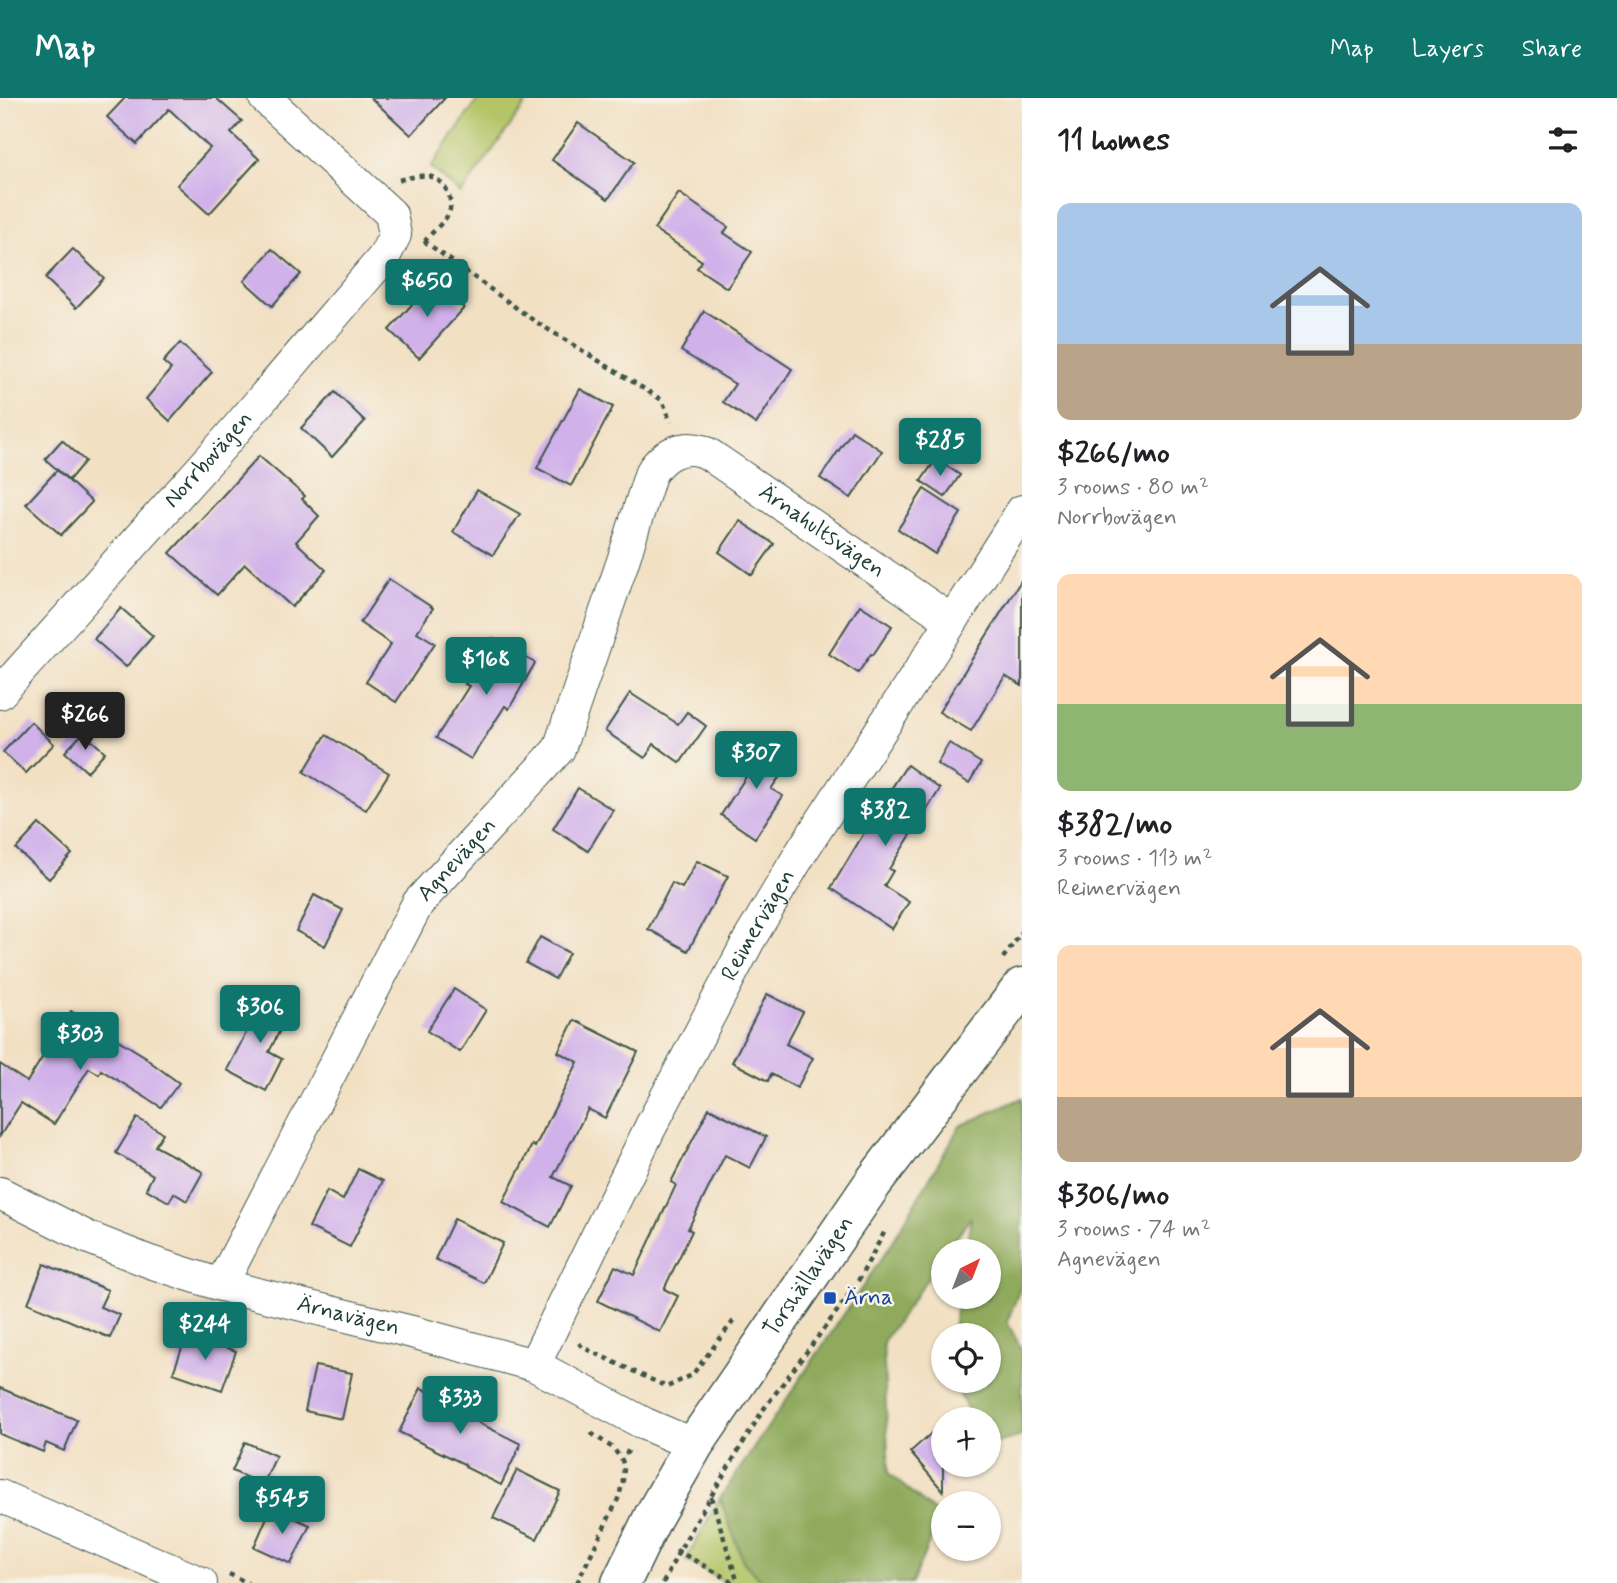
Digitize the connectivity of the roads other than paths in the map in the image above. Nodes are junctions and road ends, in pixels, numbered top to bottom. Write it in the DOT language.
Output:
graph roads {
  1 [pos="265,98"];
  2 [pos="686,450"];
  3 [pos="1022,511"];
  4 [pos="952,621"];
  5 [pos="0,692"];
  6 [pos="1009,976"];
  7 [pos="0,1193"];
  8 [pos="221,1285"];
  9 [pos="534,1364"];
  10 [pos="694,1446"];
  11 [pos="0,1496"];
  12 [pos="201,1583"];
  13 [pos="621,1583"];
  1 -- 5 [label="street, Norrbovägen"];
  2 -- 4 [label="street, Ärnahultsvägen"];
  2 -- 8 [label="street, Agnevägen"];
  3 -- 4 [label="street, Reimervägen"];
  4 -- 9 [label="street, Reimervägen"];
  6 -- 10 [label="main road, Torshällavägen"];
  7 -- 8 [label="street, Ärnavägen"];
  8 -- 9 [label="street, Ärnavägen"];
  9 -- 10 [label="street, Ärnavägen"];
  10 -- 13 [label="main road, Torshällavägen"];
  11 -- 12 [label="street"];
}
